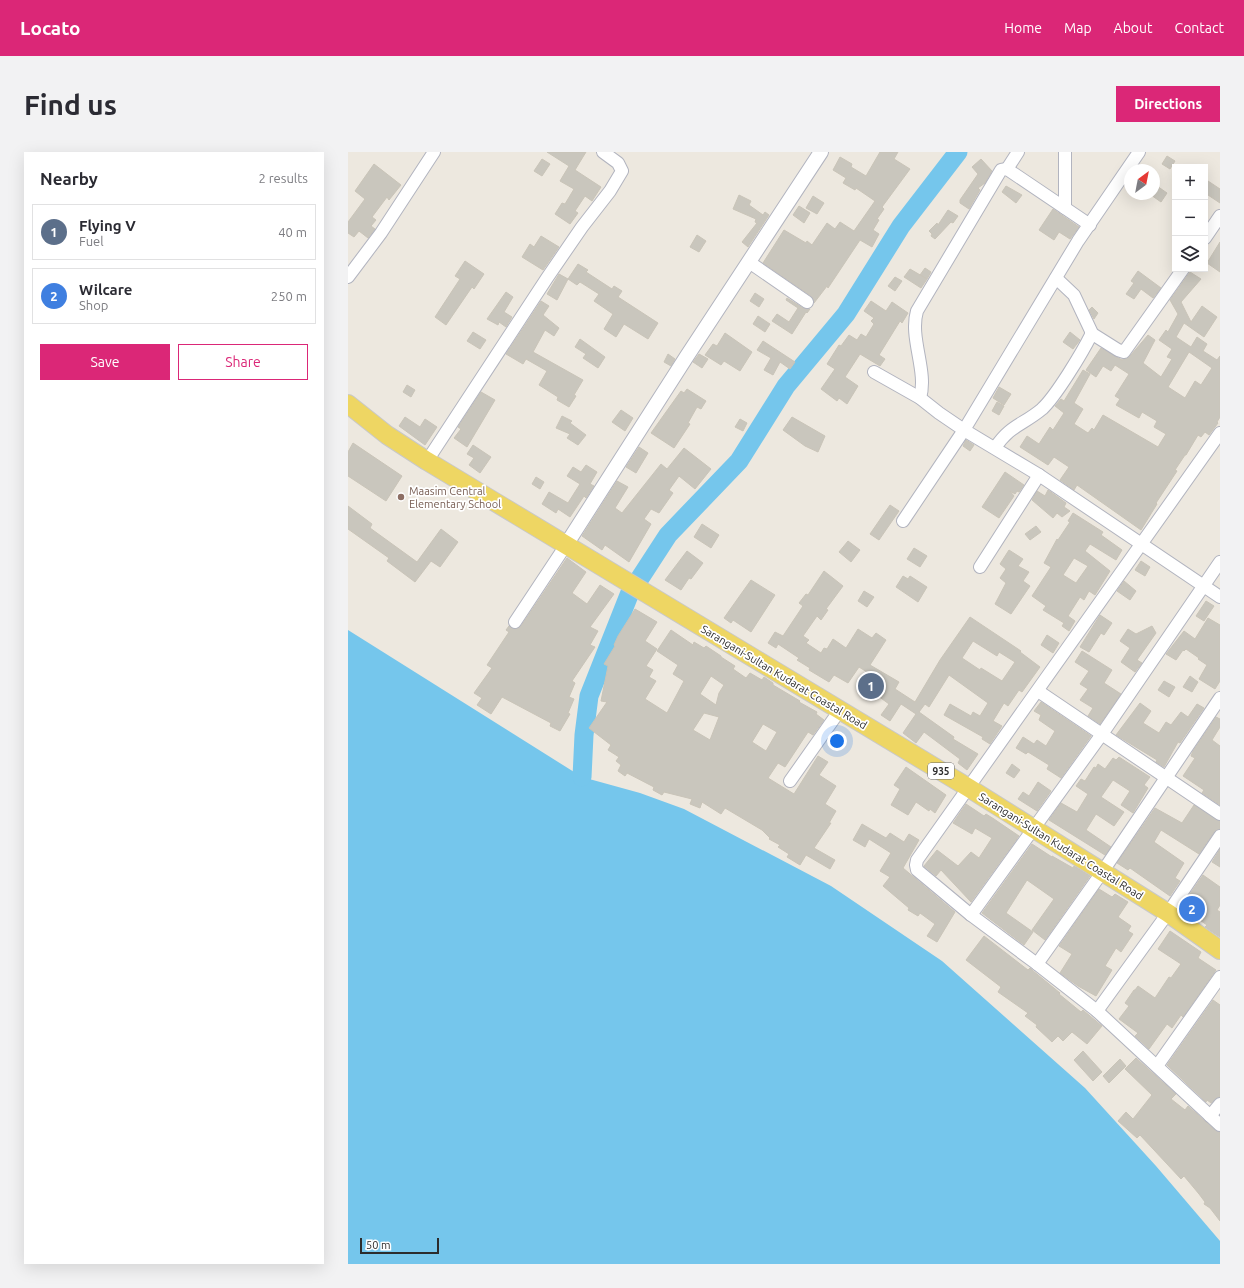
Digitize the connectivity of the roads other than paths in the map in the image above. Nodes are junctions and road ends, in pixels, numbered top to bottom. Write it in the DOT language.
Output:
graph roads {
  1 [pos="434,152"];
  2 [pos="603,152"];
  3 [pos="821,152"];
  4 [pos="1018,152"];
  5 [pos="1066,152"];
  6 [pos="1139,152"];
  7 [pos="1007,170"];
  8 [pos="1065,208"];
  9 [pos="1220,216"];
  10 [pos="1090,224"];
  11 [pos="1206,236"];
  12 [pos="749,262"];
  13 [pos="1181,272"];
  14 [pos="348,277"];
  15 [pos="1056,278"];
  16 [pos="806,302"];
  17 [pos="1091,332"];
  18 [pos="874,372"];
  19 [pos="920,398"];
  20 [pos="348,404"];
  21 [pos="964,430"];
  22 [pos="1220,433"];
  23 [pos="995,448"];
  24 [pos="427,460"];
  25 [pos="1038,475"];
  26 [pos="903,521"];
  27 [pos="1141,544"];
  28 [pos="566,545"];
  29 [pos="1220,562"];
  30 [pos="980,567"];
  31 [pos="1205,586"];
  32 [pos="1220,597"];
  33 [pos="515,622"];
  34 [pos="1038,691"];
  35 [pos="1220,698"];
  36 [pos="840,710"];
  37 [pos="1102,734"];
  38 [pos="1166,778"];
  39 [pos="790,781"];
  40 [pos="969,788"];
  41 [pos="1220,814"];
  42 [pos="1034,829"];
  43 [pos="1220,836"];
  44 [pos="1103,871"];
  45 [pos="1168,913"];
  46 [pos="971,915"];
  47 [pos="1220,950"];
  48 [pos="1037,964"];
  49 [pos="1220,977"];
  50 [pos="1097,1012"];
  51 [pos="1157,1066"];
  52 [pos="1220,1104"];
  53 [pos="1210,1116"];
  54 [pos="1220,1125"];
  1 -- 14 [label="street"];
  2 -- 24 [label="street"];
  3 -- 12 [label="street"];
  4 -- 7 [label="street"];
  5 -- 8 [label="street"];
  6 -- 10 [label="street"];
  7 -- 8 [label="street"];
  7 -- 19 [label="street"];
  8 -- 10 [label="street"];
  9 -- 11 [label="street"];
  10 -- 15 [label="street"];
  12 -- 16 [label="street"];
  12 -- 28 [label="street"];
  13 -- 17 [label="street"];
  15 -- 17 [label="street"];
  15 -- 21 [label="street"];
  17 -- 23 [label="street"];
  18 -- 19 [label="street"];
  19 -- 21 [label="street"];
  20 -- 24 [label="main road, Sarangani-Sultan Kudarat Coastal Road / 935"];
  21 -- 23 [label="street"];
  21 -- 26 [label="street"];
  22 -- 27 [label="street"];
  23 -- 25 [label="street"];
  24 -- 28 [label="main road, Sarangani-Sultan Kudarat Coastal Road / 935"];
  25 -- 27 [label="street"];
  25 -- 30 [label="street"];
  27 -- 31 [label="street"];
  27 -- 34 [label="street"];
  28 -- 33 [label="street"];
  28 -- 36 [label="main road, Sarangani-Sultan Kudarat Coastal Road / 935"];
  29 -- 31 [label="street"];
  31 -- 32 [label="street"];
  31 -- 37 [label="street"];
  34 -- 37 [label="street"];
  34 -- 40 [label="street"];
  35 -- 38 [label="street"];
  36 -- 39 [label="street"];
  36 -- 40 [label="main road, Sarangani-Sultan Kudarat Coastal Road / 935"];
  37 -- 38 [label="street"];
  37 -- 42 [label="street"];
  38 -- 41 [label="street"];
  38 -- 44 [label="street"];
  40 -- 42 [label="main road, Sarangani-Sultan Kudarat Coastal Road / 935"];
  40 -- 46 [label="street"];
  42 -- 44 [label="main road, Sarangani-Sultan Kudarat Coastal Road / 935"];
  42 -- 46 [label="street"];
  43 -- 45 [label="street"];
  44 -- 45 [label="main road, Sarangani-Sultan Kudarat Coastal Road / 935"];
  44 -- 48 [label="street"];
  45 -- 47 [label="main road, Sarangani-Sultan Kudarat Coastal Road / 935"];
  45 -- 50 [label="street"];
  46 -- 48 [label="street"];
  48 -- 50 [label="street"];
  49 -- 51 [label="street"];
  50 -- 51 [label="street"];
  51 -- 53 [label="street"];
  52 -- 53 [label="street"];
  53 -- 54 [label="street"];
}
